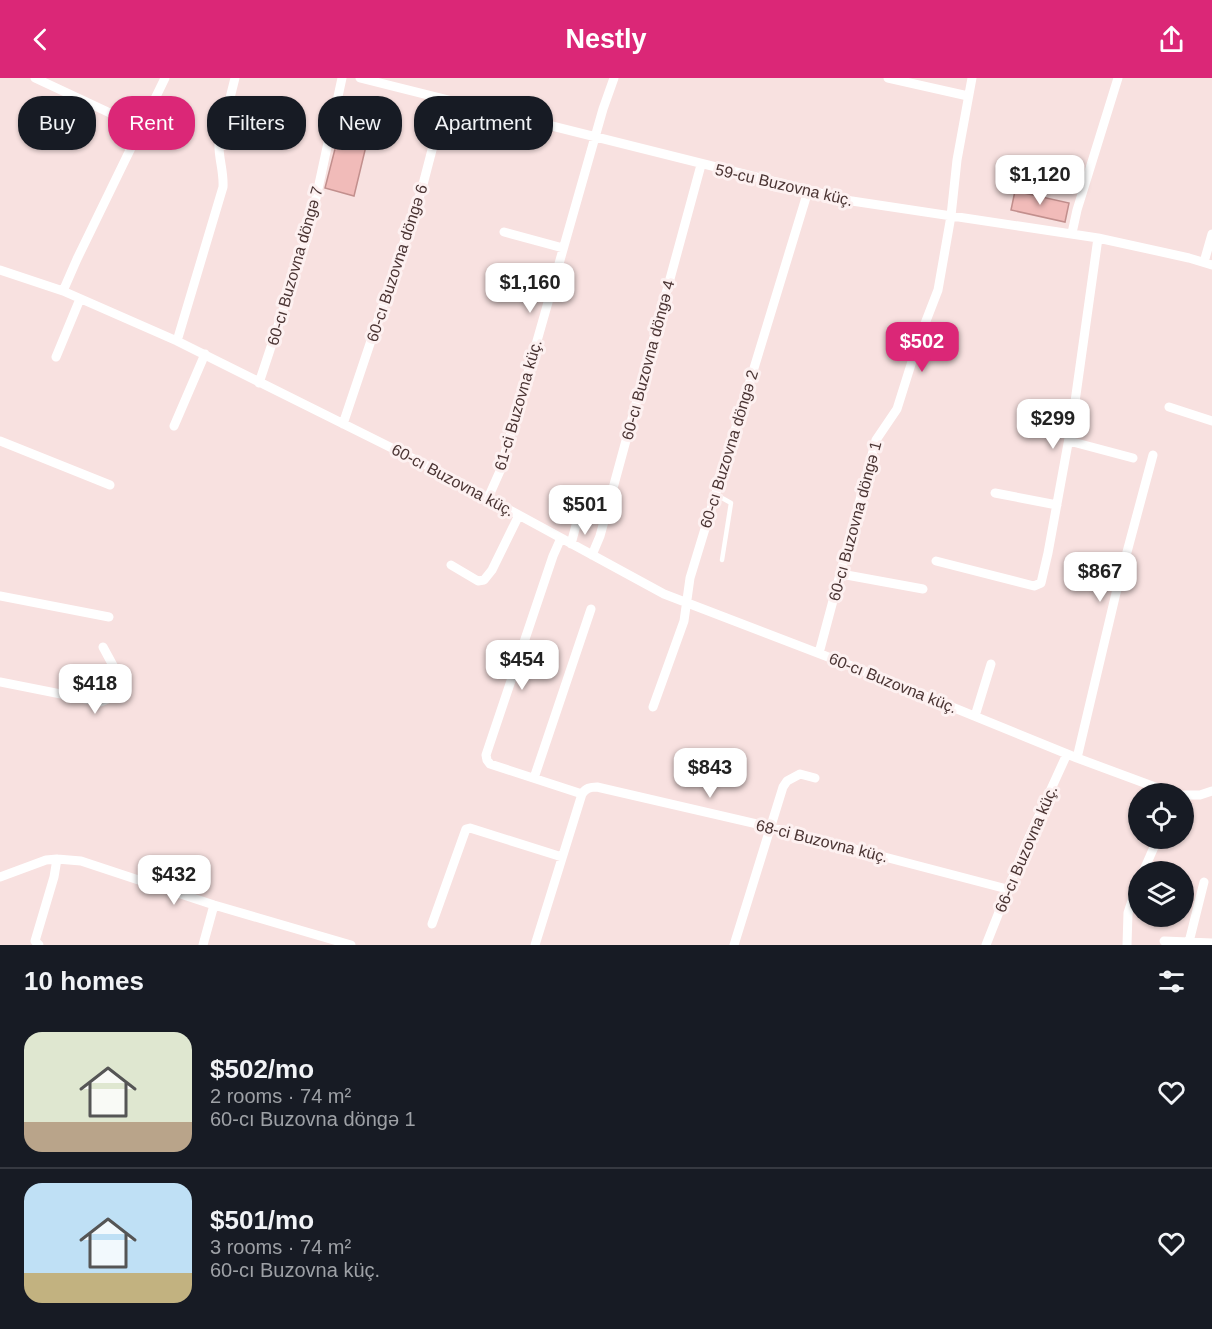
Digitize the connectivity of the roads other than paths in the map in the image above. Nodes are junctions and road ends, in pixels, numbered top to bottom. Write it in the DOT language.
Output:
graph roads {
  1 [pos="35,78"];
  2 [pos="165,78"];
  3 [pos="236,78"];
  4 [pos="342,78"];
  5 [pos="360,78"];
  6 [pos="614,78"];
  7 [pos="888,78"];
  8 [pos="972,78"];
  9 [pos="1118,78"];
  10 [pos="156,96"];
  11 [pos="430,96"];
  12 [pos="968,96"];
  13 [pos="108,112"];
  14 [pos="553,127"];
  15 [pos="595,138"];
  16 [pos="129,150"];
  17 [pos="432,150"];
  18 [pos="701,165"];
  19 [pos="808,191"];
  20 [pos="951,216"];
  21 [pos="504,232"];
  22 [pos="1072,233"];
  23 [pos="1212,234"];
  24 [pos="1098,238"];
  25 [pos="563,248"];
  26 [pos="1208,264"];
  27 [pos="1,272"];
  28 [pos="63,291"];
  29 [pos="80,298"];
  30 [pos="177,341"];
  31 [pos="205,354"];
  32 [pos="56,357"];
  33 [pos="259,383"];
  34 [pos="1169,407"];
  35 [pos="1212,421"];
  36 [pos="343,424"];
  37 [pos="174,426"];
  38 [pos="0,441"];
  39 [pos="1069,441"];
  40 [pos="1153,455"];
  41 [pos="1133,458"];
  42 [pos="110,485"];
  43 [pos="995,492"];
  44 [pos="715,494"];
  45 [pos="584,495"];
  46 [pos="488,498"];
  47 [pos="1057,505"];
  48 [pos="519,515"];
  49 [pos="561,538"];
  50 [pos="571,544"];
  51 [pos="592,555"];
  52 [pos="722,560"];
  53 [pos="936,561"];
  54 [pos="451,565"];
  55 [pos="841,574"];
  56 [pos="923,589"];
  57 [pos="0,596"];
  58 [pos="687,603"];
  59 [pos="591,609"];
  60 [pos="109,617"];
  61 [pos="103,647"];
  62 [pos="819,653"];
  63 [pos="991,664"];
  64 [pos="0,682"];
  65 [pos="653,707"];
  66 [pos="975,716"];
  67 [pos="1067,754"];
  68 [pos="1077,758"];
  69 [pos="534,778"];
  70 [pos="815,778"];
  71 [pos="1144,783"];
  72 [pos="1212,791"];
  73 [pos="582,794"];
  74 [pos="1194,795"];
  75 [pos="770,827"];
  76 [pos="562,857"];
  77 [pos="57,859"];
  78 [pos="0,877"];
  79 [pos="1204,882"];
  80 [pos="1007,889"];
  81 [pos="214,905"];
  82 [pos="1128,913"];
  83 [pos="432,924"];
  84 [pos="1164,941"];
  85 [pos="1189,942"];
  86 [pos="1212,943"];
  87 [pos="39,945"];
  88 [pos="203,945"];
  89 [pos="351,945"];
  90 [pos="535,945"];
  91 [pos="734,945"];
  92 [pos="986,945"];
  93 [pos="1127,945"];
  1 -- 13 [label="street"];
  2 -- 10 [label="street"];
  3 -- 30 [label="street"];
  4 -- 33 [label="street, 60-cı Buzovna döngə 7"];
  5 -- 11 [label="street, 59-cu Buzovna küç."];
  6 -- 15 [label="street, 61-ci Buzovna küç."];
  7 -- 12 [label="street"];
  8 -- 12 [label="street, 60-cı Buzovna döngə 1"];
  9 -- 22 [label="street"];
  12 -- 20 [label="street, 60-cı Buzovna döngə 1"];
  14 -- 15 [label="street, 59-cu Buzovna küç."];
  15 -- 18 [label="street, 59-cu Buzovna küç."];
  15 -- 25 [label="street, 61-ci Buzovna küç."];
  16 -- 28 [label="street"];
  17 -- 36 [label="street, 60-cı Buzovna döngə 6"];
  18 -- 19 [label="street, 59-cu Buzovna küç."];
  18 -- 51 [label="street, 60-cı Buzovna döngə 4"];
  19 -- 20 [label="street, 59-cu Buzovna küç."];
  19 -- 44 [label="street, 60-cı Buzovna döngə 2"];
  20 -- 22 [label="street, 59-cu Buzovna küç."];
  20 -- 55 [label="street, 60-cı Buzovna döngə 1"];
  21 -- 25 [label="street"];
  22 -- 24 [label="street, 59-cu Buzovna küç."];
  23 -- 26 [label="street"];
  24 -- 26 [label="street, 59-cu Buzovna küç."];
  24 -- 39 [label="street"];
  25 -- 46 [label="street, 61-ci Buzovna küç."];
  27 -- 28 [label="street, 60-cı Buzovna küç."];
  28 -- 29 [label="street, 60-cı Buzovna küç."];
  29 -- 30 [label="street, 60-cı Buzovna küç."];
  29 -- 32 [label="street"];
  30 -- 31 [label="street, 60-cı Buzovna küç."];
  31 -- 33 [label="street, 60-cı Buzovna küç."];
  31 -- 37 [label="street"];
  33 -- 36 [label="street, 60-cı Buzovna küç."];
  34 -- 35 [label="street"];
  36 -- 46 [label="street, 60-cı Buzovna küç."];
  38 -- 42 [label="street"];
  39 -- 41 [label="street"];
  39 -- 47 [label="street"];
  40 -- 68 [label="street"];
  43 -- 47 [label="street"];
  44 -- 52 [label="lane"];
  44 -- 58 [label="street, 60-cı Buzovna döngə 2"];
  45 -- 50 [label="street"];
  46 -- 48 [label="street, 60-cı Buzovna küç."];
  47 -- 53 [label="street"];
  48 -- 49 [label="street, 60-cı Buzovna küç."];
  48 -- 54 [label="street"];
  49 -- 50 [label="street, 60-cı Buzovna küç."];
  49 -- 69 [label="street"];
  50 -- 51 [label="street, 60-cı Buzovna küç."];
  51 -- 58 [label="street, 60-cı Buzovna küç."];
  55 -- 56 [label="street"];
  55 -- 62 [label="street, 60-cı Buzovna döngə 1"];
  57 -- 60 [label="street"];
  58 -- 62 [label="street, 60-cı Buzovna küç."];
  58 -- 65 [label="street, 60-cı Buzovna döngə 2"];
  59 -- 69 [label="street"];
  61 -- 64 [label="street"];
  62 -- 66 [label="street, 60-cı Buzovna küç."];
  63 -- 66 [label="street"];
  66 -- 67 [label="street, 60-cı Buzovna küç."];
  67 -- 68 [label="street, 60-cı Buzovna küç."];
  67 -- 80 [label="street, 66-cı Buzovna küç."];
  68 -- 71 [label="street, 60-cı Buzovna küç."];
  69 -- 73 [label="street"];
  70 -- 75 [label="street"];
  72 -- 74 [label="street"];
  73 -- 75 [label="street, 68-ci Buzovna küç."];
  73 -- 76 [label="street"];
  75 -- 80 [label="street, 68-ci Buzovna küç."];
  75 -- 91 [label="street"];
  76 -- 83 [label="street"];
  76 -- 90 [label="street"];
  77 -- 78 [label="street"];
  77 -- 81 [label="street"];
  77 -- 87 [label="street"];
  79 -- 85 [label="street"];
  80 -- 92 [label="street, 66-cı Buzovna küç."];
  81 -- 88 [label="street"];
  81 -- 89 [label="street"];
  82 -- 93 [label="street"];
  84 -- 85 [label="street"];
  85 -- 86 [label="street"];
}
